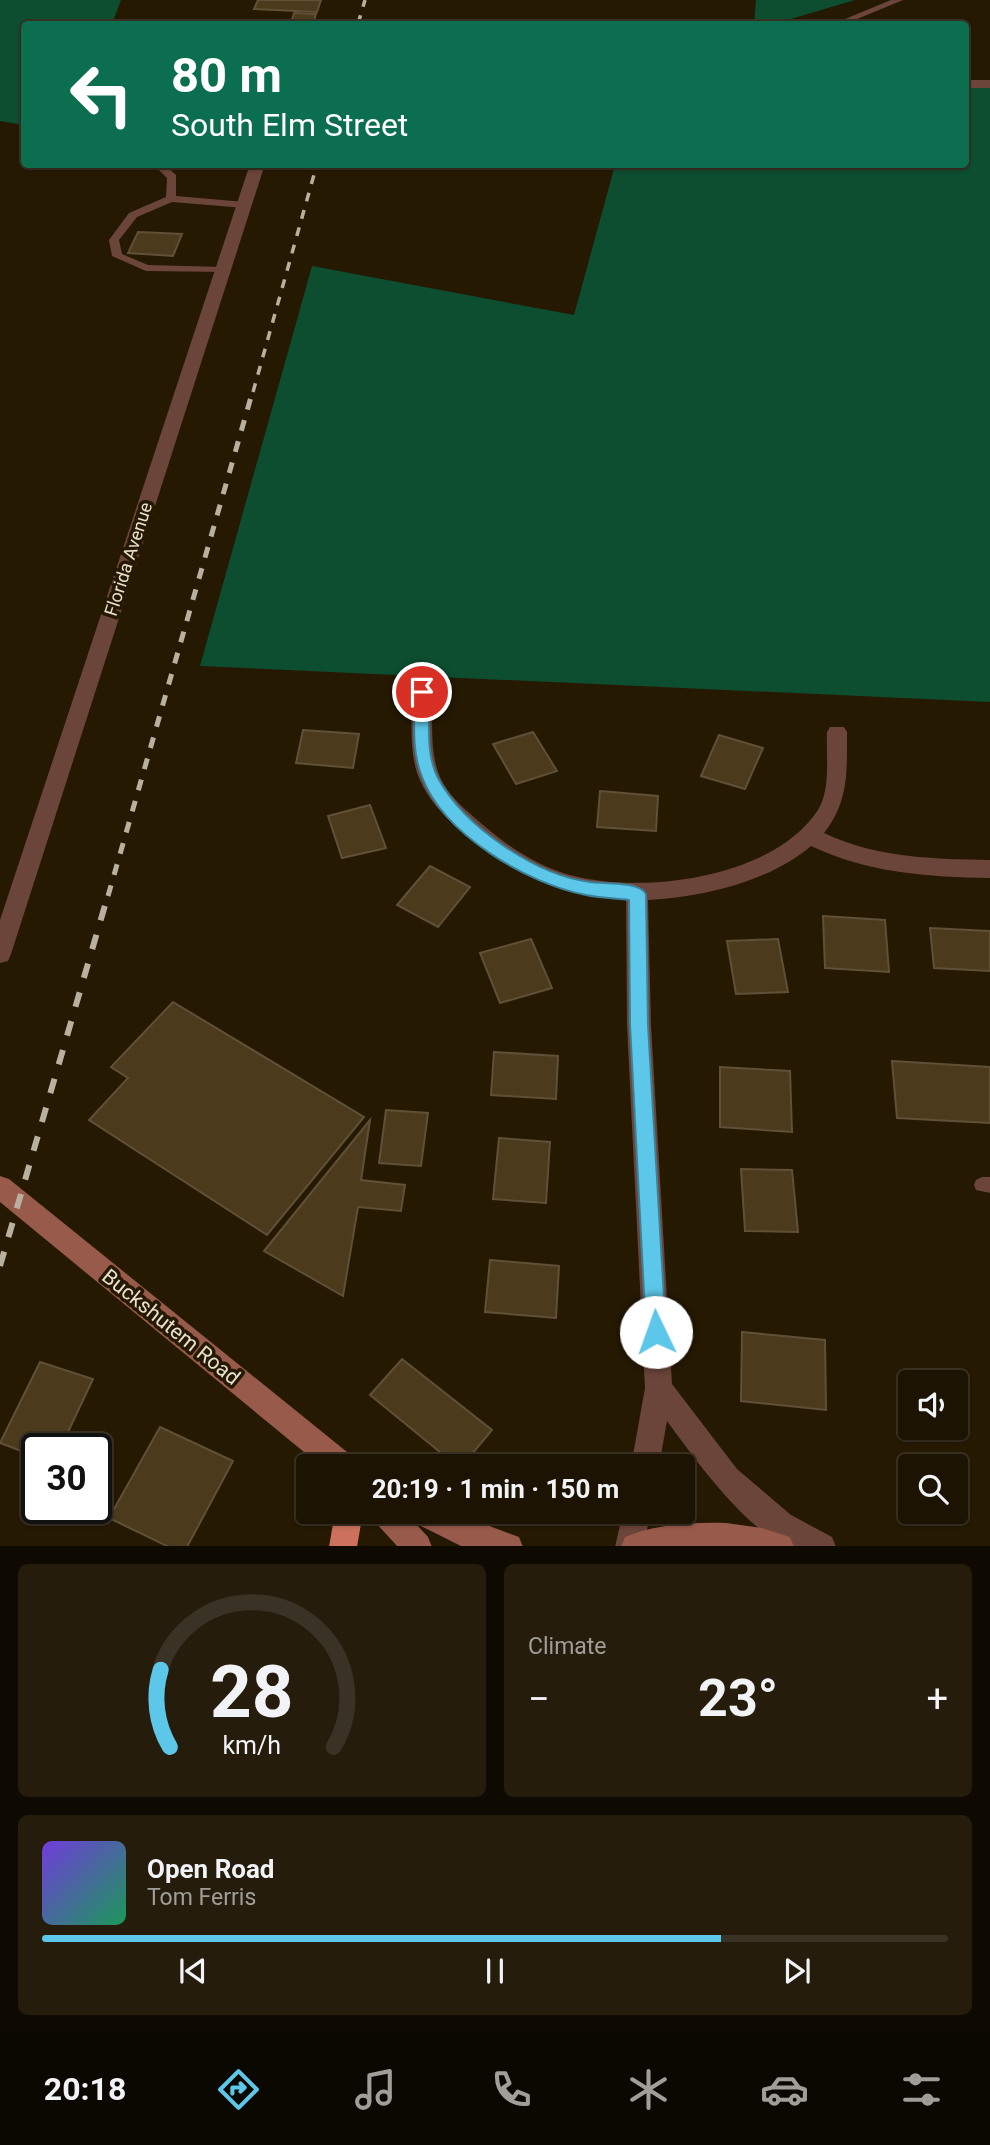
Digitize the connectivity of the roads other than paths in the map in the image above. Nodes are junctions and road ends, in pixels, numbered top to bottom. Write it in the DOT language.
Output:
graph roads {
  1 [pos="899,0"];
  2 [pos="846,21"];
  3 [pos="969,83"];
  4 [pos="990,84"];
  5 [pos="162,168"];
  6 [pos="257,168"];
  7 [pos="171,200"];
  8 [pos="245,205"];
  9 [pos="223,270"];
  10 [pos="422,692"];
  11 [pos="837,732"];
  12 [pos="809,835"];
  13 [pos="990,869"];
  14 [pos="637,894"];
  15 [pos="0,954"];
  16 [pos="0,1187"];
  17 [pos="659,1388"];
  18 [pos="327,1454"];
  19 [pos="647,1454"];
  20 [pos="347,1524"];
  21 [pos="397,1524"];
  22 [pos="446,1524"];
  23 [pos="634,1524"];
  24 [pos="343,1546"];
  25 [pos="418,1546"];
  26 [pos="509,1546"];
  27 [pos="629,1546"];
  28 [pos="635,1546"];
  29 [pos="780,1546"];
  30 [pos="822,1546"];
  1 -- 2 [label="lane"];
  3 -- 4 [label="street"];
  5 -- 7 [label="lane"];
  6 -- 8 [label="street, Florida Avenue"];
  7 -- 8 [label="lane"];
  7 -- 9 [label="lane"];
  8 -- 9 [label="street, Florida Avenue"];
  9 -- 15 [label="street, Florida Avenue"];
  10 -- 14 [label="street"];
  11 -- 12 [label="street"];
  12 -- 13 [label="street"];
  12 -- 14 [label="street"];
  14 -- 17 [label="street"];
  16 -- 18 [label="main road, Buckshutem Road"];
  17 -- 19 [label="street"];
  17 -- 30 [label="street"];
  20 -- 24 [label="highway"];
  21 -- 25 [label="main road"];
  22 -- 26 [label="main road"];
  23 -- 27 [label="street"];
  28 -- 29 [label="main road"];
}
